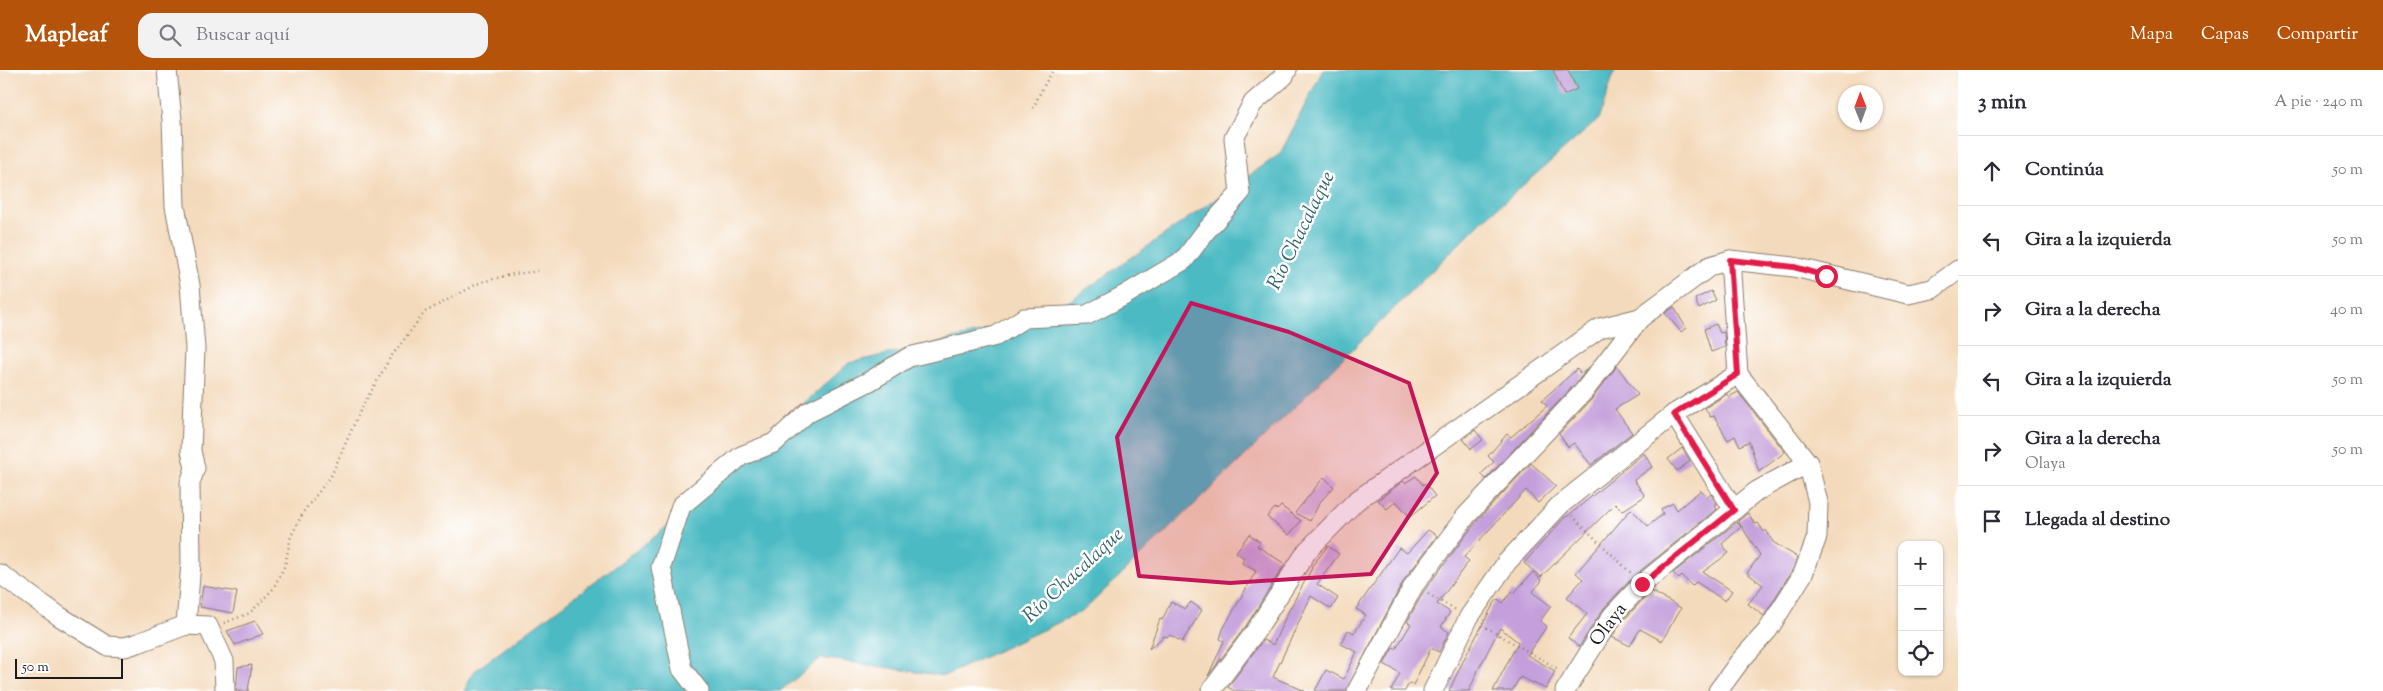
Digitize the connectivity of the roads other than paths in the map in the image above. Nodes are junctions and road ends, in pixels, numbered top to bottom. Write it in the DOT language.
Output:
graph roads {
  1 [pos="167,70"];
  2 [pos="1287,70"];
  3 [pos="1730,260"];
  4 [pos="1958,270"];
  5 [pos="1640,318"];
  6 [pos="1738,374"];
  7 [pos="1674,414"];
  8 [pos="1808,463"];
  9 [pos="1734,510"];
  10 [pos="0,574"];
  11 [pos="186,625"];
  12 [pos="1569,684"];
  13 [pos="225,691"];
  14 [pos="699,691"];
  15 [pos="1211,691"];
  16 [pos="1357,691"];
  17 [pos="1433,691"];
  18 [pos="1718,691"];
  1 -- 11 [label="street"];
  2 -- 14 [label="street"];
  3 -- 4 [label="street"];
  3 -- 5 [label="street"];
  3 -- 6 [label="street"];
  5 -- 15 [label="street"];
  5 -- 16 [label="street"];
  6 -- 7 [label="street"];
  6 -- 8 [label="street"];
  7 -- 9 [label="street"];
  7 -- 17 [label="street"];
  8 -- 9 [label="street, Olaya"];
  8 -- 18 [label="street"];
  9 -- 12 [label="street, Olaya"];
  10 -- 11 [label="street"];
  11 -- 13 [label="street"];
}
